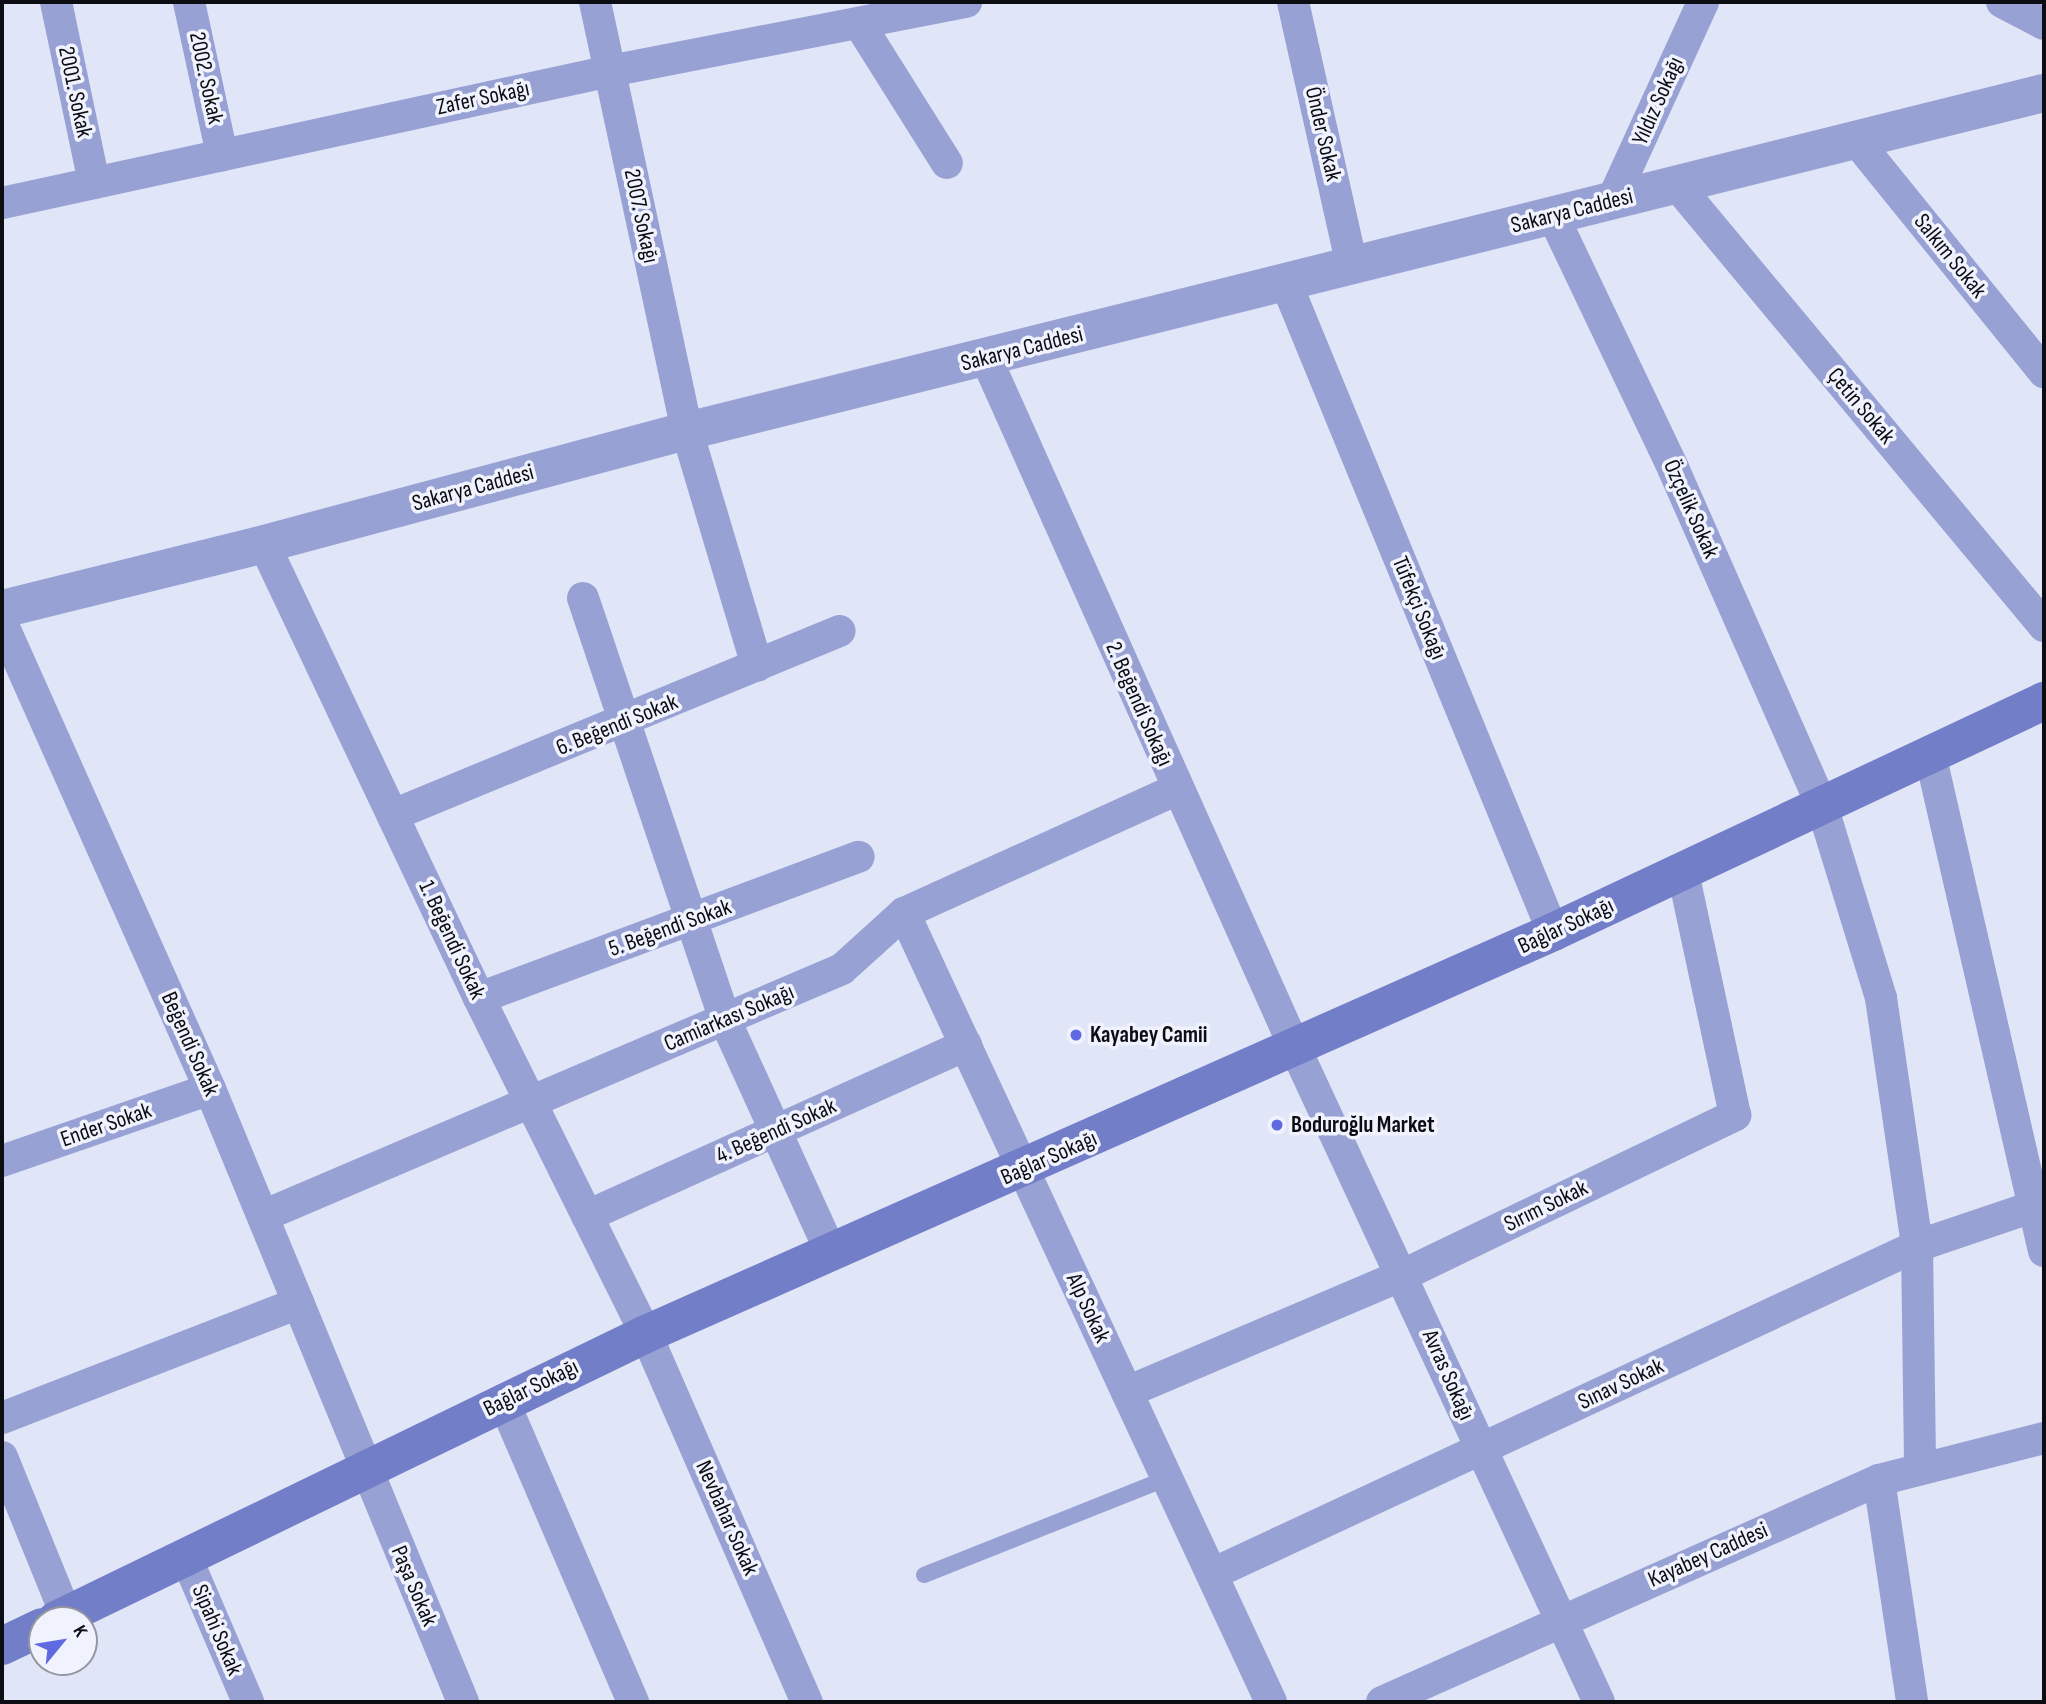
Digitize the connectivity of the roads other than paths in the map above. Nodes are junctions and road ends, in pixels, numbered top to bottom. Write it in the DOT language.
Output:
graph roads {
  1 [pos="56,2"];
  2 [pos="189,2"];
  3 [pos="595,2"];
  4 [pos="966,2"];
  5 [pos="1293,2"];
  6 [pos="1703,2"];
  7 [pos="2002,2"];
  8 [pos="2044,24"];
  9 [pos="860,25"];
  10 [pos="610,71"];
  11 [pos="2044,93"];
  12 [pos="1856,140"];
  13 [pos="222,155"];
  14 [pos="947,163"];
  15 [pos="94,183"];
  16 [pos="1677,185"];
  17 [pos="1612,201"];
  18 [pos="2,202"];
  19 [pos="1553,216"];
  20 [pos="1352,266"];
  21 [pos="1286,283"];
  22 [pos="2038,355"];
  23 [pos="986,358"];
  24 [pos="687,431"];
  25 [pos="264,544"];
  26 [pos="583,598"];
  27 [pos="2,608"];
  28 [pos="2,623"];
  29 [pos="2044,626"];
  30 [pos="840,631"];
  31 [pos="757,666"];
  32 [pos="2044,701"];
  33 [pos="625,722"];
  34 [pos="1930,754"];
  35 [pos="1177,789"];
  36 [pos="1822,806"];
  37 [pos="393,816"];
  38 [pos="859,857"];
  39 [pos="1683,872"];
  40 [pos="904,913"];
  41 [pos="689,921"];
  42 [pos="1553,932"];
  43 [pos="479,998"];
  44 [pos="726,1020"];
  45 [pos="966,1045"];
  46 [pos="1295,1048"];
  47 [pos="210,1089"];
  48 [pos="531,1102"];
  49 [pos="776,1131"];
  50 [pos="2,1161"];
  51 [pos="1024,1169"];
  52 [pos="2039,1204"];
  53 [pos="263,1216"];
  54 [pos="587,1216"];
  55 [pos="1917,1246"];
  56 [pos="2044,1251"];
  57 [pos="831,1253"];
  58 [pos="1403,1275"];
  59 [pos="299,1303"];
  60 [pos="646,1334"];
  61 [pos="1127,1392"];
  62 [pos="503,1400"];
  63 [pos="2,1418"];
  64 [pos="2044,1438"];
  65 [pos="1481,1449"];
  66 [pos="2,1457"];
  67 [pos="1920,1467"];
  68 [pos="365,1470"];
  69 [pos="1167,1478"];
  70 [pos="1879,1480"];
  71 [pos="186,1557"];
  72 [pos="1212,1574"];
  73 [pos="924,1575"];
  74 [pos="50,1606"];
  75 [pos="84,1606"];
  76 [pos="1560,1619"];
  77 [pos="28,1633"];
  78 [pos="2,1646"];
  79 [pos="248,1702"];
  80 [pos="463,1702"];
  81 [pos="633,1702"];
  82 [pos="807,1702"];
  83 [pos="1271,1702"];
  84 [pos="1382,1702"];
  85 [pos="1599,1702"];
  86 [pos="1912,1702"];
  1 -- 15 [label="street, 2001. Sokak"];
  2 -- 13 [label="street, 2002. Sokak"];
  3 -- 10 [label="street, 2007. Sokağı"];
  4 -- 9 [label="street, Zafer Sokağı"];
  5 -- 20 [label="street, Önder Sokak"];
  6 -- 17 [label="street, Yıldız Sokağı"];
  7 -- 8 [label="street"];
  9 -- 10 [label="street, Zafer Sokağı"];
  9 -- 14 [label="street"];
  10 -- 13 [label="street, Zafer Sokağı"];
  10 -- 24 [label="street, 2007. Sokağı"];
  11 -- 12 [label="street, Sakarya Caddesi"];
  12 -- 16 [label="street, Sakarya Caddesi"];
  12 -- 22 [label="street, Salkım Sokak"];
  13 -- 15 [label="street, Zafer Sokağı"];
  15 -- 18 [label="street, Zafer Sokağı"];
  16 -- 17 [label="street, Sakarya Caddesi"];
  16 -- 29 [label="street, Çetin Sokak"];
  17 -- 19 [label="street, Sakarya Caddesi"];
  19 -- 20 [label="street, Sakarya Caddesi"];
  19 -- 36 [label="street, Özçelik Sokak"];
  20 -- 21 [label="street, Sakarya Caddesi"];
  21 -- 23 [label="street, Sakarya Caddesi"];
  21 -- 42 [label="street, Tüfekçi Sokağı"];
  23 -- 24 [label="street, Sakarya Caddesi"];
  23 -- 35 [label="street, 2. Beğendi Sokağı"];
  24 -- 25 [label="street, Sakarya Caddesi"];
  24 -- 31 [label="street, 2007. Sokağı"];
  25 -- 27 [label="street, Sakarya Caddesi"];
  25 -- 37 [label="street, 1. Beğendi Sokak"];
  26 -- 33 [label="street"];
  28 -- 47 [label="street, Beğendi Sokak"];
  30 -- 31 [label="street, 6. Beğendi Sokak"];
  31 -- 33 [label="street, 6. Beğendi Sokak"];
  32 -- 34 [label="main road, Bağlar Sokağı"];
  33 -- 37 [label="street, 6. Beğendi Sokak"];
  33 -- 41 [label="street"];
  34 -- 36 [label="main road, Bağlar Sokağı"];
  34 -- 52 [label="street"];
  35 -- 40 [label="street, Camiarkası Sokağı"];
  35 -- 46 [label="street, 2. Beğendi Sokağı"];
  36 -- 39 [label="main road, Bağlar Sokağı"];
  36 -- 55 [label="street, Özçelik Sokak"];
  37 -- 43 [label="street, 1. Beğendi Sokak"];
  38 -- 41 [label="street, 5. Beğendi Sokak"];
  39 -- 42 [label="main road, Bağlar Sokağı"];
  39 -- 58 [label="street, Sırım Sokak"];
  40 -- 44 [label="street, Camiarkası Sokağı"];
  40 -- 45 [label="street, Alp Sokak"];
  41 -- 43 [label="street, 5. Beğendi Sokak"];
  41 -- 44 [label="street"];
  42 -- 46 [label="main road, Bağlar Sokağı"];
  43 -- 48 [label="street, 1. Beğendi Sokak"];
  44 -- 48 [label="street, Camiarkası Sokağı"];
  44 -- 49 [label="street"];
  45 -- 49 [label="street, 4. Beğendi Sokak"];
  45 -- 51 [label="street, Alp Sokak"];
  46 -- 51 [label="main road, Bağlar Sokağı"];
  46 -- 58 [label="street, Avras Sokağı"];
  47 -- 50 [label="street, Ender Sokak"];
  47 -- 53 [label="street, Beğendi Sokak"];
  48 -- 53 [label="street, Camiarkası Sokağı"];
  48 -- 54 [label="street, 1. Beğendi Sokak"];
  49 -- 54 [label="street, 4. Beğendi Sokak"];
  49 -- 57 [label="street"];
  51 -- 57 [label="main road, Bağlar Sokağı"];
  51 -- 61 [label="street, Alp Sokak"];
  52 -- 55 [label="street, Sınav Sokak"];
  52 -- 56 [label="street"];
  53 -- 59 [label="street, Beğendi Sokak"];
  54 -- 60 [label="street, 1. Beğendi Sokak"];
  55 -- 65 [label="street, Sınav Sokak"];
  55 -- 67 [label="street, Özçelik Sokak"];
  57 -- 60 [label="main road, Bağlar Sokağı"];
  58 -- 61 [label="street, Sırım Sokak"];
  58 -- 65 [label="street, Avras Sokağı"];
  59 -- 63 [label="street"];
  59 -- 68 [label="street, Beğendi Sokak"];
  60 -- 62 [label="main road, Bağlar Sokağı"];
  60 -- 82 [label="street, Nevbahar Sokak"];
  61 -- 69 [label="street, Alp Sokak"];
  62 -- 68 [label="main road, Bağlar Sokağı"];
  62 -- 81 [label="street"];
  64 -- 67 [label="street, Kayabey Caddesi"];
  65 -- 72 [label="street, Sınav Sokak"];
  65 -- 76 [label="street, Avras Sokağı"];
  66 -- 74 [label="street"];
  67 -- 70 [label="street, Kayabey Caddesi"];
  68 -- 71 [label="main road, Bağlar Sokağı"];
  68 -- 80 [label="street, Paşa Sokak"];
  69 -- 72 [label="street, Alp Sokak"];
  69 -- 73 [label="lane"];
  70 -- 76 [label="street, Kayabey Caddesi"];
  70 -- 86 [label="street"];
  71 -- 75 [label="main road, Bağlar Sokağı"];
  71 -- 79 [label="street, Sipahi Sokak"];
  72 -- 83 [label="street, Alp Sokak"];
  76 -- 84 [label="street, Kayabey Caddesi"];
  76 -- 85 [label="street, Avras Sokağı"];
  77 -- 78 [label="main road, Bağlar Sokağı"];
}
